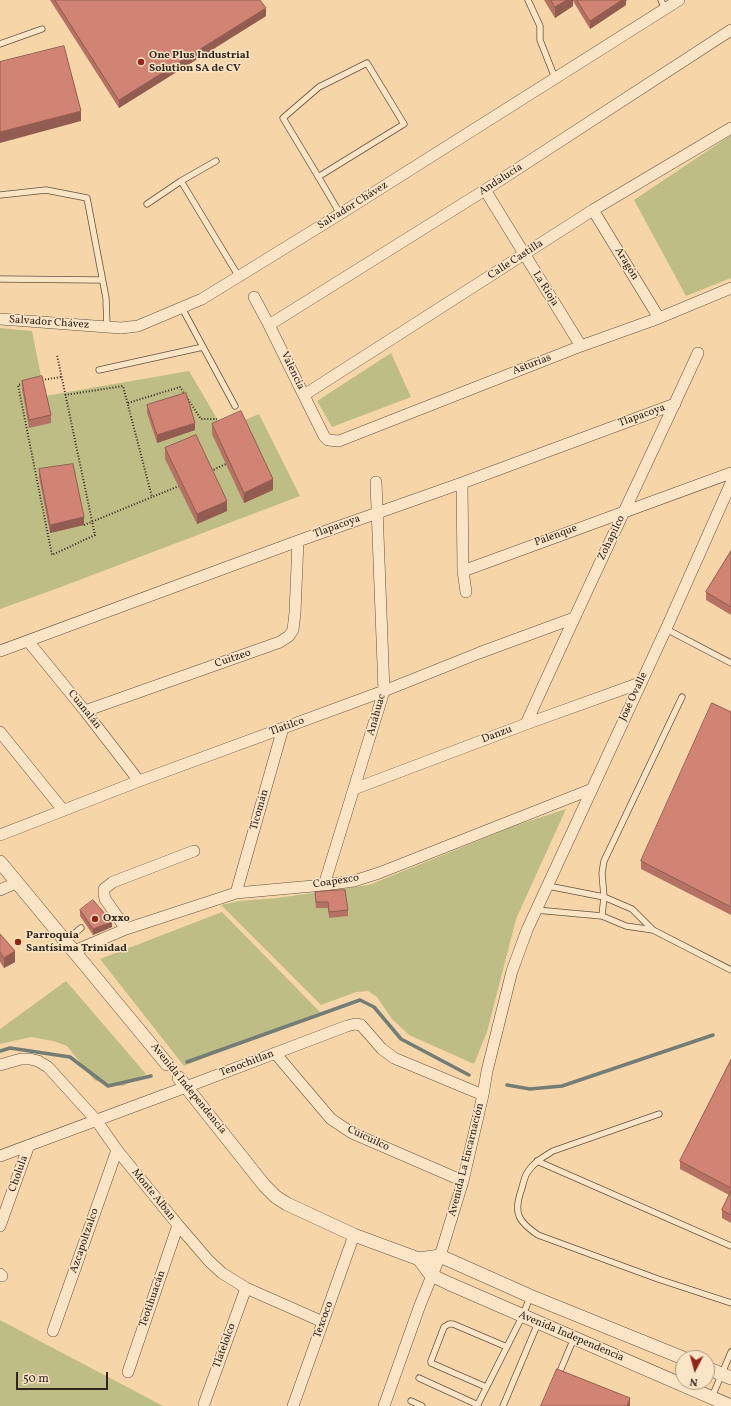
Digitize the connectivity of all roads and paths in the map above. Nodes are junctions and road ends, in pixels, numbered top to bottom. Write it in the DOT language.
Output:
graph roads {
  1 [pos="528,0"];
  2 [pos="679,0"];
  3 [pos="663,4"];
  4 [pos="42,30"];
  5 [pos="731,30"];
  6 [pos="0,44"];
  7 [pos="555,78"];
  8 [pos="731,128"];
  9 [pos="216,161"];
  10 [pos="318,177"];
  11 [pos="182,181"];
  12 [pos="485,190"];
  13 [pos="0,194"];
  14 [pos="147,204"];
  15 [pos="594,210"];
  16 [pos="340,214"];
  17 [pos="524,255"];
  18 [pos="239,277"];
  19 [pos="0,279"];
  20 [pos="102,280"];
  21 [pos="731,288"];
  22 [pos="254,297"];
  23 [pos="182,308"];
  24 [pos="659,318"];
  25 [pos="0,319"];
  26 [pos="269,325"];
  27 [pos="107,327"];
  28 [pos="581,346"];
  29 [pos="203,347"];
  30 [pos="698,353"];
  31 [pos="57,355"];
  32 [pos="98,370"];
  33 [pos="61,377"];
  34 [pos="40,381"];
  35 [pos="25,384"];
  36 [pos="65,395"];
  37 [pos="304,395"];
  38 [pos="128,403"];
  39 [pos="675,404"];
  40 [pos="235,406"];
  41 [pos="217,418"];
  42 [pos="332,440"];
  43 [pos="226,464"];
  44 [pos="208,472"];
  45 [pos="731,473"];
  46 [pos="376,482"];
  47 [pos="462,483"];
  48 [pos="731,483"];
  49 [pos="179,486"];
  50 [pos="152,497"];
  51 [pos="625,511"];
  52 [pos="378,513"];
  53 [pos="92,522"];
  54 [pos="84,525"];
  55 [pos="298,541"];
  56 [pos="464,571"];
  57 [pos="466,592"];
  58 [pos="574,618"];
  59 [pos="666,629"];
  60 [pos="28,641"];
  61 [pos="0,650"];
  62 [pos="731,663"];
  63 [pos="640,683"];
  64 [pos="384,691"];
  65 [pos="682,698"];
  66 [pos="85,711"];
  67 [pos="526,724"];
  68 [pos="283,728"];
  69 [pos="0,732"];
  70 [pos="139,781"];
  71 [pos="354,789"];
  72 [pos="592,789"];
  73 [pos="63,810"];
  74 [pos="0,835"];
  75 [pos="194,850"];
  76 [pos="0,862"];
  77 [pos="16,883"];
  78 [pos="324,885"];
  79 [pos="548,886"];
  80 [pos="0,890"];
  81 [pos="236,893"];
  82 [pos="604,897"];
  83 [pos="536,910"];
  84 [pos="602,916"];
  85 [pos="82,928"];
  86 [pos="126,929"];
  87 [pos="653,930"];
  88 [pos="65,941"];
  89 [pos="74,951"];
  90 [pos="731,970"];
  91 [pos="275,1053"];
  92 [pos="167,1064"];
  93 [pos="0,1065"];
  94 [pos="182,1082"];
  95 [pos="484,1091"];
  96 [pos="659,1114"];
  97 [pos="96,1120"];
  98 [pos="29,1145"];
  99 [pos="117,1150"];
  100 [pos="0,1156"];
  101 [pos="537,1161"];
  102 [pos="463,1181"];
  103 [pos="178,1225"];
  104 [pos="0,1226"];
  105 [pos="354,1235"];
  106 [pos="731,1246"];
  107 [pos="440,1256"];
  108 [pos="419,1258"];
  109 [pos="431,1275"];
  110 [pos="246,1288"];
  111 [pos="530,1296"];
  112 [pos="731,1303"];
  113 [pos="523,1315"];
  114 [pos="323,1322"];
  115 [pos="538,1322"];
  116 [pos="53,1331"];
  117 [pos="574,1338"];
  118 [pos="507,1347"];
  119 [pos="731,1352"];
  120 [pos="675,1355"];
  121 [pos="715,1371"];
  122 [pos="128,1372"];
  123 [pos="727,1376"];
  124 [pos="418,1378"];
  125 [pos="557,1379"];
  126 [pos="486,1387"];
  127 [pos="712,1397"];
  128 [pos="411,1401"];
  129 [pos="204,1404"];
  130 [pos="293,1406"];
  131 [pos="384,1406"];
  132 [pos="422,1406"];
  133 [pos="477,1406"];
  134 [pos="503,1406"];
  135 [pos="731,1406"];
  1 -- 7 [label="lane"];
  2 -- 3 [label="street, Salvador Chávez"];
  3 -- 7 [label="street, Salvador Chávez"];
  4 -- 6 [label="lane"];
  5 -- 12 [label="street, Andalucía"];
  7 -- 16 [label="street, Salvador Chávez"];
  8 -- 15 [label="street, Calle Castilla"];
  9 -- 11 [label="lane"];
  10 -- 10 [label="lane"];
  10 -- 16 [label="lane"];
  11 -- 14 [label="lane"];
  11 -- 18 [label="lane"];
  12 -- 17 [label="street, La Rioja"];
  12 -- 26 [label="street, Andalucía"];
  13 -- 20 [label="lane"];
  15 -- 17 [label="street, Calle Castilla"];
  15 -- 24 [label="street, Aragón"];
  16 -- 18 [label="street, Salvador Chávez"];
  17 -- 28 [label="street, La Rioja"];
  17 -- 37 [label="street, Calle Castilla"];
  18 -- 23 [label="street, Salvador Chávez"];
  19 -- 20 [label="lane"];
  20 -- 27 [label="lane"];
  21 -- 24 [label="street, Asturias"];
  22 -- 26 [label="street, Valencia"];
  23 -- 27 [label="street, Salvador Chávez"];
  23 -- 29 [label="lane"];
  24 -- 28 [label="street, Asturias"];
  25 -- 27 [label="street, Salvador Chávez"];
  26 -- 37 [label="street, Valencia"];
  28 -- 42 [label="street, Asturias"];
  29 -- 32 [label="lane"];
  29 -- 40 [label="lane"];
  30 -- 39 [label="street, Zohapilco"];
  31 -- 33 [label="path"];
  33 -- 34 [label="path"];
  33 -- 36 [label="path"];
  35 -- 53 [label="path"];
  36 -- 38 [label="path"];
  36 -- 53 [label="path"];
  37 -- 42 [label="street, Valencia"];
  38 -- 41 [label="path"];
  38 -- 50 [label="path"];
  39 -- 47 [label="street, Tlapacoya"];
  39 -- 51 [label="street, Zohapilco"];
  43 -- 44 [label="path"];
  45 -- 51 [label="street, Palenque"];
  46 -- 52 [label="street, Anáhuac"];
  47 -- 52 [label="street, Tlapacoya"];
  47 -- 56 [label="street"];
  48 -- 59 [label="street, José Ovalle"];
  49 -- 50 [label="path"];
  50 -- 53 [label="path"];
  51 -- 56 [label="street, Palenque"];
  51 -- 58 [label="street, Zohapilco"];
  52 -- 55 [label="street, Tlapacoya"];
  52 -- 64 [label="street, Anáhuac"];
  53 -- 54 [label="path"];
  55 -- 60 [label="street, Tlapacoya"];
  55 -- 66 [label="street, Cuitzeo"];
  56 -- 57 [label="street"];
  58 -- 64 [label="street, Tlatilco"];
  58 -- 67 [label="street, Zohapilco"];
  59 -- 62 [label="lane"];
  59 -- 63 [label="street, José Ovalle"];
  60 -- 61 [label="street, Tlapacoya"];
  60 -- 66 [label="street, Cuanalán"];
  63 -- 67 [label="street, Danzu"];
  63 -- 72 [label="street, José Ovalle"];
  64 -- 68 [label="street, Tlatilco"];
  64 -- 71 [label="street, Anáhuac"];
  65 -- 82 [label="lane"];
  66 -- 70 [label="street, Cuanalán"];
  67 -- 71 [label="street, Danzu"];
  68 -- 70 [label="street, Tlatilco"];
  68 -- 81 [label="street, Ticomán"];
  69 -- 73 [label="street"];
  70 -- 73 [label="street, Tlatilco"];
  71 -- 78 [label="street, Anáhuac"];
  72 -- 78 [label="street, Coapexco"];
  72 -- 79 [label="street, José Ovalle"];
  73 -- 74 [label="street, Tlatilco"];
  75 -- 86 [label="street"];
  76 -- 77 [label="street, Avenida Independencia"];
  77 -- 80 [label="street"];
  77 -- 88 [label="street, Avenida Independencia"];
  78 -- 81 [label="street, Coapexco"];
  79 -- 82 [label="lane"];
  79 -- 83 [label="street, José Ovalle"];
  81 -- 86 [label="street, Coapexco"];
  82 -- 84 [label="lane"];
  82 -- 87 [label="lane"];
  83 -- 84 [label="lane"];
  83 -- 95 [label="street, Avenida La Encarnación"];
  84 -- 87 [label="lane"];
  85 -- 88 [label="lane"];
  86 -- 89 [label="street, Coapexco"];
  87 -- 90 [label="lane"];
  88 -- 89 [label="street, Avenida Independencia"];
  89 -- 92 [label="street, Avenida Independencia"];
  91 -- 94 [label="street, Tenochitlan"];
  91 -- 95 [label="street, Tenochitlan"];
  91 -- 102 [label="street, Cuicuilco"];
  92 -- 94 [label="street, Avenida Independencia"];
  93 -- 97 [label="street, Monte Alban"];
  94 -- 97 [label="street, Tenochitlan"];
  94 -- 105 [label="street, Avenida Independencia"];
  95 -- 102 [label="street, Avenida La Encarnación"];
  96 -- 101 [label="lane"];
  97 -- 98 [label="street, Tenochitlan"];
  97 -- 99 [label="street, Monte Alban"];
  98 -- 100 [label="street, Tenochitlan"];
  98 -- 104 [label="street, Cholula"];
  99 -- 103 [label="street, Monte Alban"];
  99 -- 116 [label="street, Azcapoltzalco"];
  101 -- 106 [label="lane"];
  101 -- 112 [label="lane"];
  102 -- 107 [label="street, Avenida La Encarnación"];
  103 -- 110 [label="street, Monte Alban"];
  103 -- 122 [label="street, Teotihuacán"];
  105 -- 108 [label="street, Avenida Independencia"];
  105 -- 114 [label="street, Texcoco"];
  107 -- 108 [label="street, Avenida Independencia"];
  107 -- 109 [label="street, Avenida La Encarnación"];
  107 -- 111 [label="street, Avenida Independencia"];
  108 -- 109 [label="street"];
  109 -- 113 [label="street, Avenida Independencia"];
  109 -- 131 [label="street, Avenida La Encarnación"];
  110 -- 114 [label="street, Monte Alban"];
  110 -- 129 [label="street, Tlatelolco"];
  111 -- 113 [label="lane"];
  111 -- 120 [label="street, Avenida Independencia"];
  113 -- 115 [label="street, Avenida Independencia"];
  113 -- 118 [label="lane"];
  114 -- 130 [label="street, Texcoco"];
  115 -- 117 [label="street, Avenida Independencia"];
  115 -- 134 [label="lane"];
  117 -- 125 [label="lane"];
  117 -- 127 [label="street, Avenida Independencia"];
  118 -- 126 [label="lane"];
  118 -- 126 [label="lane"];
  119 -- 123 [label="lane"];
  121 -- 123 [label="street"];
  123 -- 127 [label="lane"];
  124 -- 133 [label="lane"];
  126 -- 133 [label="lane"];
  127 -- 135 [label="street, Avenida Independencia"];
  128 -- 132 [label="lane"];
}
